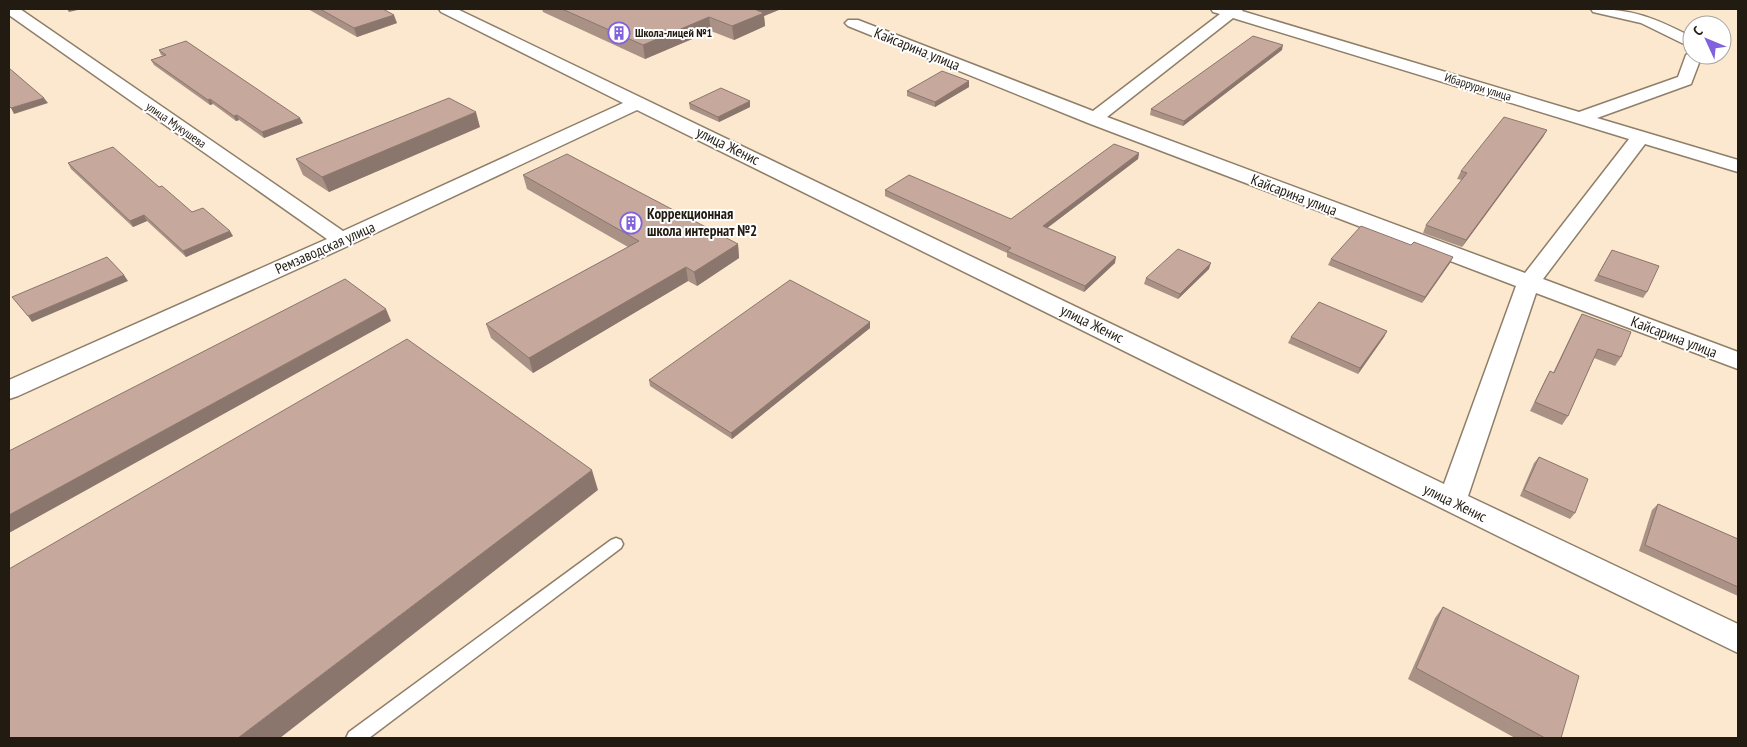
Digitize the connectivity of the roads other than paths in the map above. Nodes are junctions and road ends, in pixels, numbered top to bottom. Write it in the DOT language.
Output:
graph roads {
  1 [pos="10,9"];
  2 [pos="446,9"];
  3 [pos="1598,9"];
  4 [pos="1228,10"];
  5 [pos="852,23"];
  6 [pos="1682,38"];
  7 [pos="1690,65"];
  8 [pos="639,102"];
  9 [pos="1580,118"];
  10 [pos="1094,119"];
  11 [pos="1641,136"];
  12 [pos="1738,166"];
  13 [pos="342,240"];
  14 [pos="1529,282"];
  15 [pos="1738,361"];
  16 [pos="9,390"];
  17 [pos="1452,501"];
  18 [pos="616,544"];
  19 [pos="1738,638"];
  20 [pos="355,738"];
  1 -- 13 [label="street, улица Мукушева"];
  2 -- 8 [label="street, улица Женис"];
  3 -- 6 [label="street"];
  4 -- 9 [label="street, Ибаррури улица"];
  4 -- 10 [label="street"];
  5 -- 10 [label="street, Кайсарина улица"];
  7 -- 9 [label="street"];
  8 -- 13 [label="street, Ремзаводская улица"];
  8 -- 17 [label="street, улица Женис"];
  9 -- 11 [label="street, Ибаррури улица"];
  10 -- 14 [label="street, Кайсарина улица"];
  11 -- 12 [label="street, Ибаррури улица"];
  11 -- 14 [label="street"];
  13 -- 16 [label="street, Ремзаводская улица"];
  14 -- 15 [label="street, Кайсарина улица"];
  14 -- 17 [label="street"];
  17 -- 19 [label="street, улица Женис"];
  18 -- 20 [label="lane"];
}
